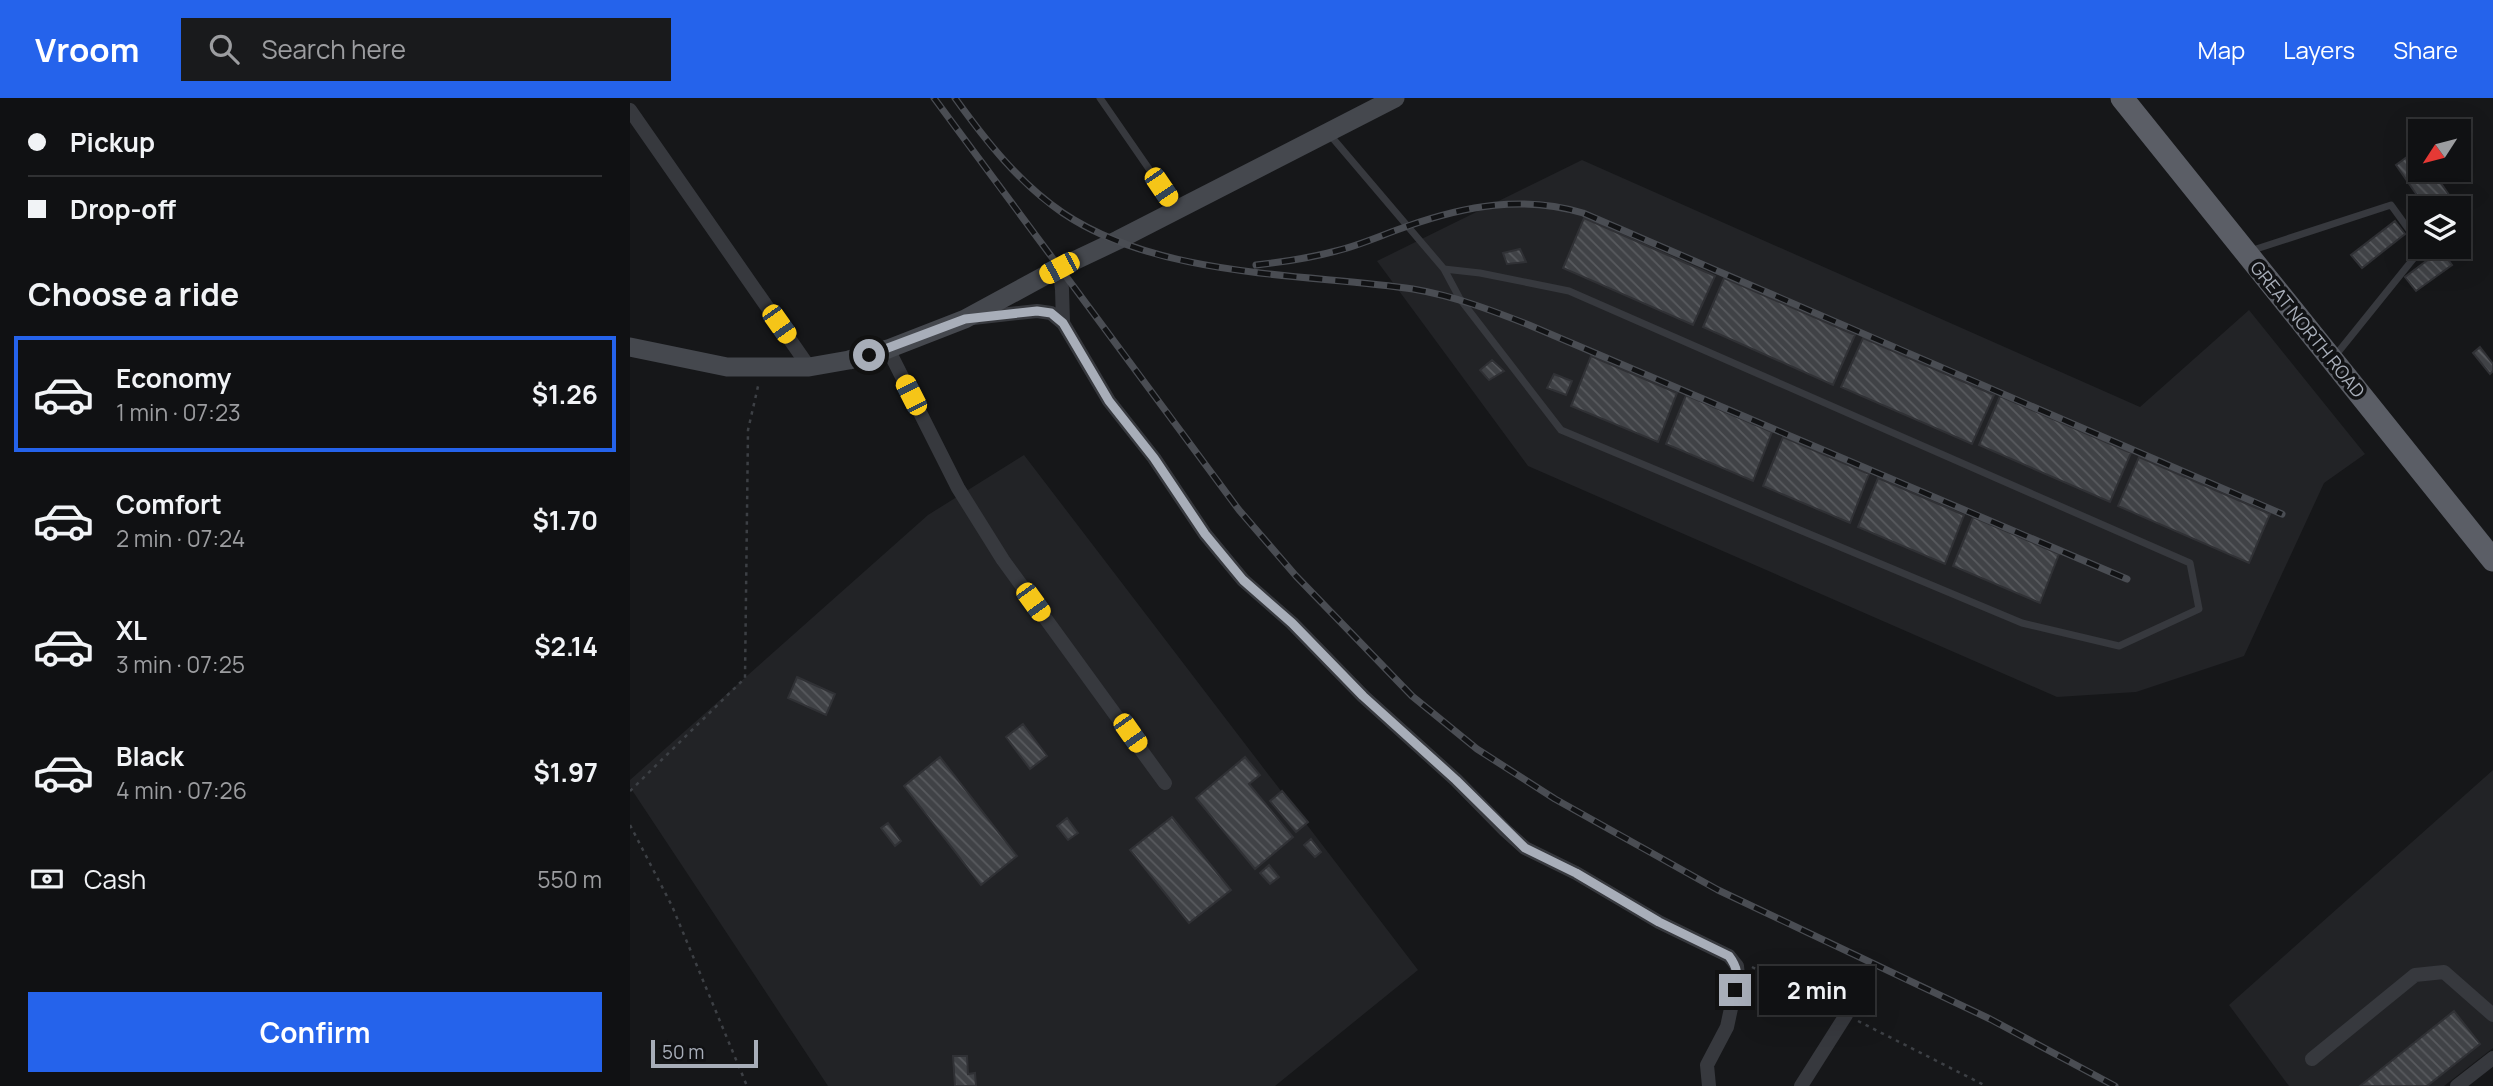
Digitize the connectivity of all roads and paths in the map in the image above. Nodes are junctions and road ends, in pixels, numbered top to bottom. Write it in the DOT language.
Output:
graph roads {
  1 [pos="1100,98"];
  2 [pos="1395,98"];
  3 [pos="2122,98"];
  4 [pos="630,110"];
  5 [pos="1327,132"];
  6 [pos="1177,209"];
  7 [pos="2408,228"];
  8 [pos="2246,252"];
  9 [pos="2413,259"];
  10 [pos="1059,268"];
  11 [pos="1444,269"];
  12 [pos="965,319"];
  13 [pos="1063,323"];
  14 [pos="630,347"];
  15 [pos="888,349"];
  16 [pos="2332,360"];
  17 [pos="763,367"];
  18 [pos="809,367"];
  19 [pos="2493,560"];
  20 [pos="1165,783"];
  21 [pos="630,791"];
  22 [pos="630,825"];
  23 [pos="1846,1015"];
  24 [pos="2493,1015"];
  25 [pos="2493,1058"];
  26 [pos="2312,1059"];
  27 [pos="747,1086"];
  28 [pos="1709,1086"];
  29 [pos="1801,1086"];
  30 [pos="2458,1086"];
  1 -- 6 [label="lane"];
  2 -- 5 [label="main road"];
  3 -- 8 [label="highway, GREAT NORTH ROAD"];
  4 -- 18 [label="street"];
  5 -- 6 [label="main road"];
  5 -- 11 [label="lane"];
  6 -- 10 [label="main road"];
  7 -- 8 [label="lane"];
  8 -- 16 [label="highway, GREAT NORTH ROAD"];
  9 -- 16 [label="lane"];
  10 -- 12 [label="main road"];
  10 -- 13 [label="street"];
  11 -- 11 [label="lane"];
  12 -- 13 [label="street"];
  12 -- 15 [label="main road"];
  13 -- 28 [label="street"];
  14 -- 17 [label="main road"];
  15 -- 18 [label="main road"];
  15 -- 20 [label="street"];
  16 -- 19 [label="highway, GREAT NORTH ROAD"];
  17 -- 18 [label="main road"];
  17 -- 21 [label="path"];
  22 -- 27 [label="path"];
  23 -- 29 [label="street"];
  24 -- 26 [label="street"];
  25 -- 30 [label="street"];
}
